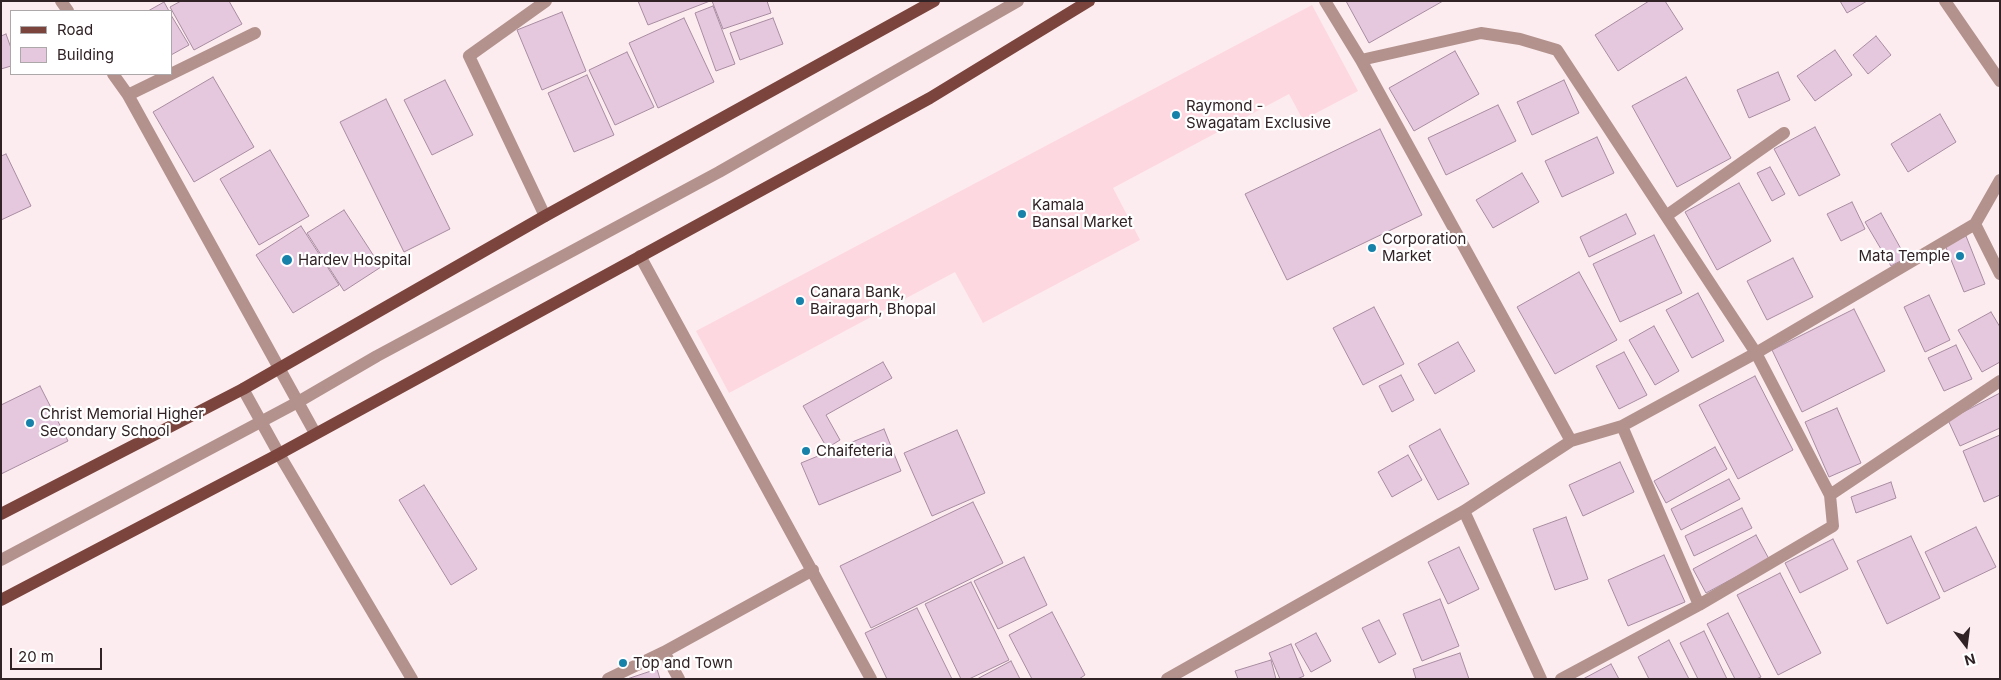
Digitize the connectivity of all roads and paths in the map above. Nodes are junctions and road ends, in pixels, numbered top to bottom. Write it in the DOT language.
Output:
graph roads {
  1 [pos="546,1"];
  2 [pos="934,1"];
  3 [pos="1018,1"];
  4 [pos="1089,1"];
  5 [pos="1325,1"];
  6 [pos="1945,1"];
  7 [pos="255,34"];
  8 [pos="1361,60"];
  9 [pos="172,74"];
  10 [pos="114,75"];
  11 [pos="170,75"];
  12 [pos="2000,81"];
  13 [pos="128,95"];
  14 [pos="1784,133"];
  15 [pos="2000,180"];
  16 [pos="545,216"];
  17 [pos="1666,216"];
  18 [pos="1975,224"];
  19 [pos="640,256"];
  20 [pos="2000,274"];
  21 [pos="1756,353"];
  22 [pos="280,369"];
  23 [pos="2000,381"];
  24 [pos="244,389"];
  25 [pos="298,402"];
  26 [pos="260,422"];
  27 [pos="1622,426"];
  28 [pos="315,433"];
  29 [pos="1571,441"];
  30 [pos="279,454"];
  31 [pos="1830,496"];
  32 [pos="1464,511"];
  33 [pos="1,514"];
  34 [pos="1,560"];
  35 [pos="813,570"];
  36 [pos="1,600"];
  37 [pos="1698,604"];
  38 [pos="664,652"];
  39 [pos="412,679"];
  40 [pos="608,679"];
  41 [pos="679,679"];
  42 [pos="871,679"];
  43 [pos="1167,679"];
  44 [pos="1541,679"];
  45 [pos="1561,679"];
  1 -- 16 [label="street"];
  2 -- 16 [label="main road"];
  3 -- 25 [label="street"];
  4 -- 19 [label="main road"];
  5 -- 8 [label="street"];
  6 -- 12 [label="street"];
  7 -- 9 [label="street"];
  8 -- 17 [label="street"];
  8 -- 29 [label="street"];
  10 -- 13 [label="street"];
  11 -- 13 [label="street"];
  13 -- 22 [label="street"];
  14 -- 17 [label="street"];
  15 -- 18 [label="street"];
  16 -- 22 [label="main road"];
  17 -- 21 [label="street"];
  18 -- 20 [label="street"];
  18 -- 21 [label="street"];
  19 -- 28 [label="main road"];
  19 -- 35 [label="street"];
  21 -- 27 [label="street"];
  21 -- 31 [label="street"];
  22 -- 24 [label="main road"];
  22 -- 25 [label="street"];
  23 -- 31 [label="street"];
  24 -- 26 [label="street"];
  24 -- 33 [label="main road"];
  25 -- 26 [label="street"];
  25 -- 28 [label="street"];
  26 -- 30 [label="street"];
  26 -- 34 [label="street"];
  27 -- 29 [label="street"];
  27 -- 37 [label="street"];
  28 -- 30 [label="main road"];
  29 -- 32 [label="street"];
  30 -- 36 [label="main road"];
  30 -- 39 [label="street"];
  31 -- 37 [label="street"];
  32 -- 43 [label="street"];
  32 -- 44 [label="street"];
  35 -- 38 [label="street"];
  35 -- 42 [label="street"];
  37 -- 45 [label="street"];
  38 -- 40 [label="street"];
  38 -- 41 [label="street"];
}
